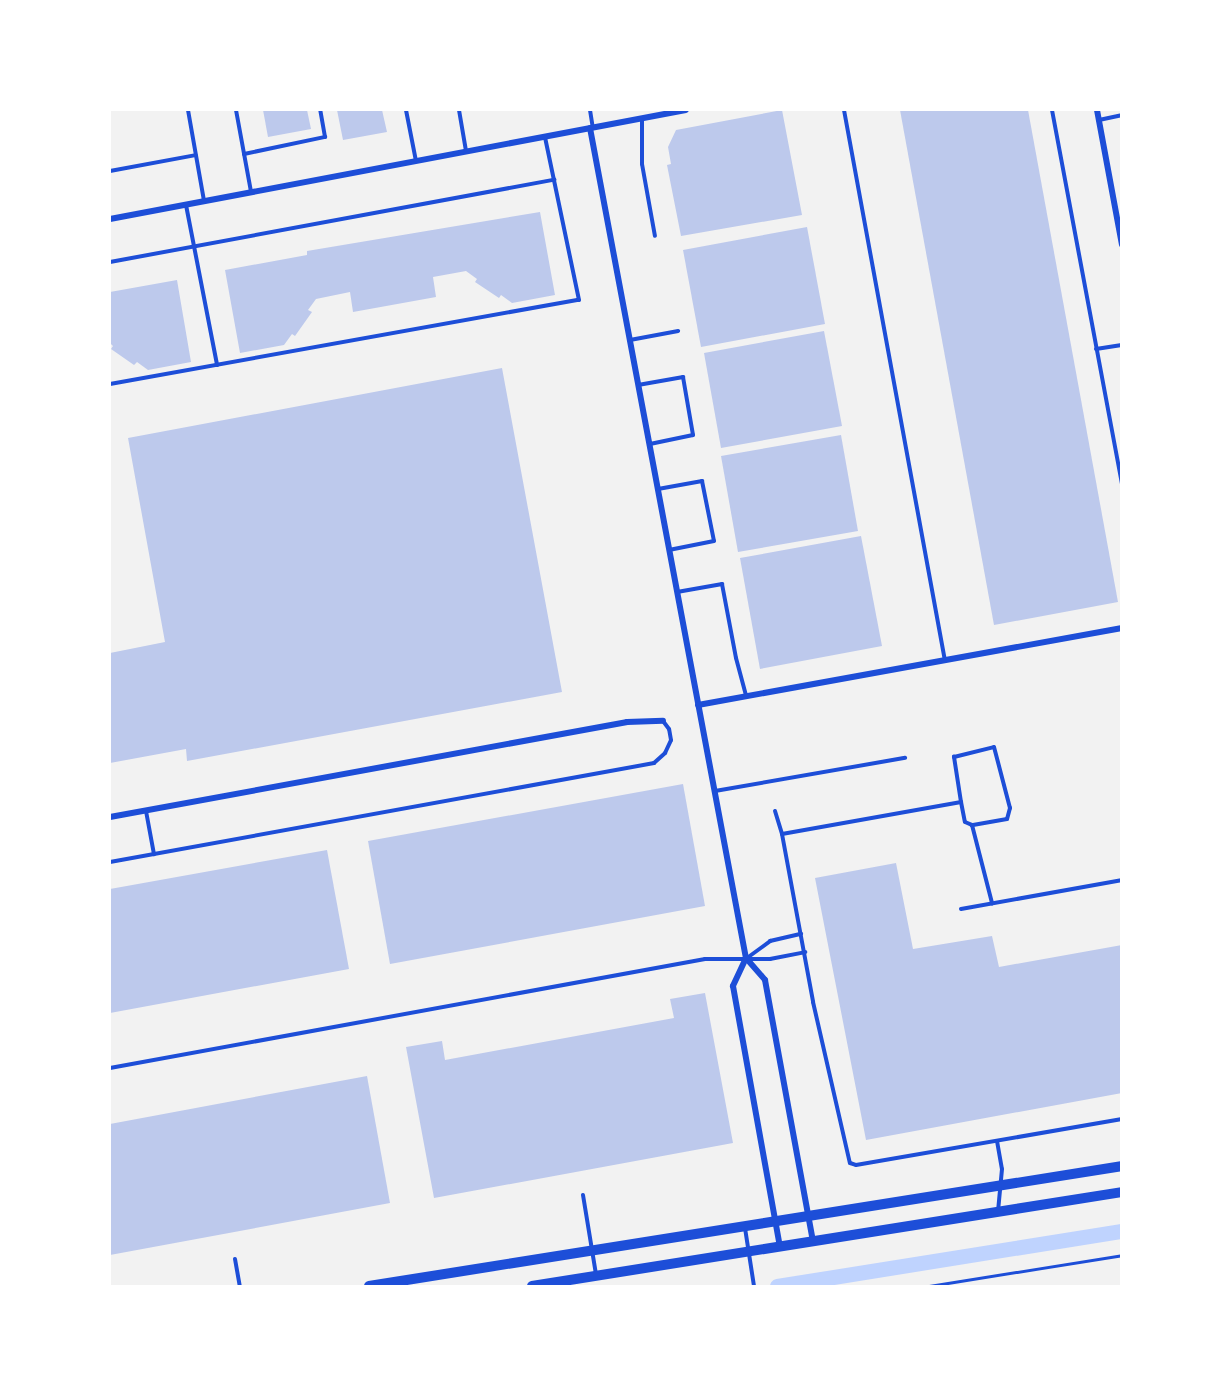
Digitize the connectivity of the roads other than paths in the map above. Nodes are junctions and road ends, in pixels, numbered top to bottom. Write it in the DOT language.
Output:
graph roads {
  1 [pos="188,110"];
  2 [pos="236,110"];
  3 [pos="320,110"];
  4 [pos="406,110"];
  5 [pos="459,110"];
  6 [pos="590,110"];
  7 [pos="683,110"];
  8 [pos="844,110"];
  9 [pos="1052,110"];
  10 [pos="1097,110"];
  11 [pos="1122,115"];
  12 [pos="642,118"];
  13 [pos="1099,120"];
  14 [pos="592,128"];
  15 [pos="545,137"];
  16 [pos="466,152"];
  17 [pos="244,154"];
  18 [pos="196,155"];
  19 [pos="417,161"];
  20 [pos="110,171"];
  21 [pos="554,180"];
  22 [pos="251,193"];
  23 [pos="204,201"];
  24 [pos="186,205"];
  25 [pos="110,219"];
  26 [pos="655,236"];
  27 [pos="1122,245"];
  28 [pos="195,246"];
  29 [pos="110,262"];
  30 [pos="678,331"];
  31 [pos="630,340"];
  32 [pos="1122,345"];
  33 [pos="1096,349"];
  34 [pos="217,365"];
  35 [pos="110,384"];
  36 [pos="638,385"];
  37 [pos="649,444"];
  38 [pos="1122,485"];
  39 [pos="657,490"];
  40 [pos="669,550"];
  41 [pos="677,592"];
  42 [pos="1122,628"];
  43 [pos="945,661"];
  44 [pos="747,696"];
  45 [pos="698,705"];
  46 [pos="663,721"];
  47 [pos="905,758"];
  48 [pos="715,791"];
  49 [pos="961,802"];
  50 [pos="146,811"];
  51 [pos="775,811"];
  52 [pos="110,817"];
  53 [pos="972,825"];
  54 [pos="782,834"];
  55 [pos="154,854"];
  56 [pos="110,862"];
  57 [pos="1122,879"];
  58 [pos="992,903"];
  59 [pos="961,909"];
  60 [pos="801,934"];
  61 [pos="805,952"];
  62 [pos="746,958"];
  63 [pos="110,1068"];
  64 [pos="1122,1119"];
  65 [pos="997,1141"];
  66 [pos="1122,1166"];
  67 [pos="1000,1185"];
  68 [pos="1122,1192"];
  69 [pos="583,1195"];
  70 [pos="998,1212"];
  71 [pos="808,1216"];
  72 [pos="776,1221"];
  73 [pos="745,1226"];
  74 [pos="813,1241"];
  75 [pos="780,1246"];
  76 [pos="592,1251"];
  77 [pos="748,1251"];
  78 [pos="235,1259"];
  79 [pos="597,1276"];
  80 [pos="240,1287"];
  81 [pos="369,1287"];
  82 [pos="532,1287"];
  83 [pos="754,1287"];
  1 -- 18 [label="lane"];
  2 -- 17 [label="lane"];
  3 -- 17 [label="lane"];
  4 -- 19 [label="lane"];
  5 -- 16 [label="lane"];
  6 -- 14 [label="lane"];
  7 -- 12 [label="street"];
  8 -- 43 [label="lane"];
  9 -- 33 [label="lane"];
  10 -- 13 [label="street"];
  11 -- 13 [label="lane"];
  12 -- 14 [label="street"];
  12 -- 26 [label="lane"];
  13 -- 27 [label="street"];
  14 -- 15 [label="street"];
  14 -- 31 [label="street"];
  15 -- 16 [label="street"];
  15 -- 21 [label="lane"];
  16 -- 19 [label="street"];
  17 -- 22 [label="lane"];
  18 -- 20 [label="lane"];
  18 -- 23 [label="lane"];
  19 -- 22 [label="street"];
  21 -- 28 [label="lane"];
  21 -- 34 [label="lane"];
  22 -- 23 [label="street"];
  23 -- 24 [label="street"];
  24 -- 25 [label="street"];
  24 -- 28 [label="lane"];
  28 -- 29 [label="lane"];
  28 -- 34 [label="lane"];
  30 -- 31 [label="lane"];
  31 -- 36 [label="street"];
  32 -- 33 [label="lane"];
  33 -- 38 [label="lane"];
  34 -- 35 [label="lane"];
  36 -- 37 [label="street"];
  36 -- 37 [label="lane"];
  37 -- 39 [label="street"];
  39 -- 40 [label="street"];
  39 -- 40 [label="lane"];
  40 -- 41 [label="street"];
  41 -- 44 [label="lane"];
  41 -- 45 [label="street"];
  42 -- 43 [label="street"];
  43 -- 44 [label="street"];
  44 -- 45 [label="street"];
  45 -- 48 [label="street"];
  46 -- 50 [label="street"];
  46 -- 55 [label="lane"];
  47 -- 48 [label="lane"];
  48 -- 62 [label="street"];
  49 -- 53 [label="lane"];
  49 -- 53 [label="lane"];
  49 -- 54 [label="lane"];
  50 -- 52 [label="street"];
  50 -- 55 [label="lane"];
  51 -- 54 [label="lane"];
  53 -- 58 [label="lane"];
  54 -- 60 [label="lane"];
  55 -- 56 [label="lane"];
  57 -- 58 [label="lane"];
  58 -- 59 [label="lane"];
  60 -- 61 [label="lane"];
  60 -- 62 [label="lane"];
  61 -- 62 [label="lane"];
  61 -- 65 [label="lane"];
  62 -- 63 [label="lane"];
  62 -- 71 [label="street"];
  62 -- 72 [label="street"];
  64 -- 65 [label="lane"];
  65 -- 67 [label="lane"];
  66 -- 67 [label="main road"];
  67 -- 70 [label="lane"];
  67 -- 71 [label="main road"];
  68 -- 70 [label="main road"];
  69 -- 76 [label="lane"];
  70 -- 74 [label="main road"];
  71 -- 72 [label="main road"];
  71 -- 74 [label="street"];
  72 -- 73 [label="main road"];
  72 -- 75 [label="street"];
  73 -- 76 [label="main road"];
  73 -- 77 [label="lane"];
  74 -- 75 [label="main road"];
  75 -- 77 [label="main road"];
  76 -- 79 [label="lane"];
  76 -- 81 [label="main road"];
  77 -- 79 [label="main road"];
  77 -- 83 [label="lane"];
  78 -- 80 [label="lane"];
  79 -- 82 [label="main road"];
}
